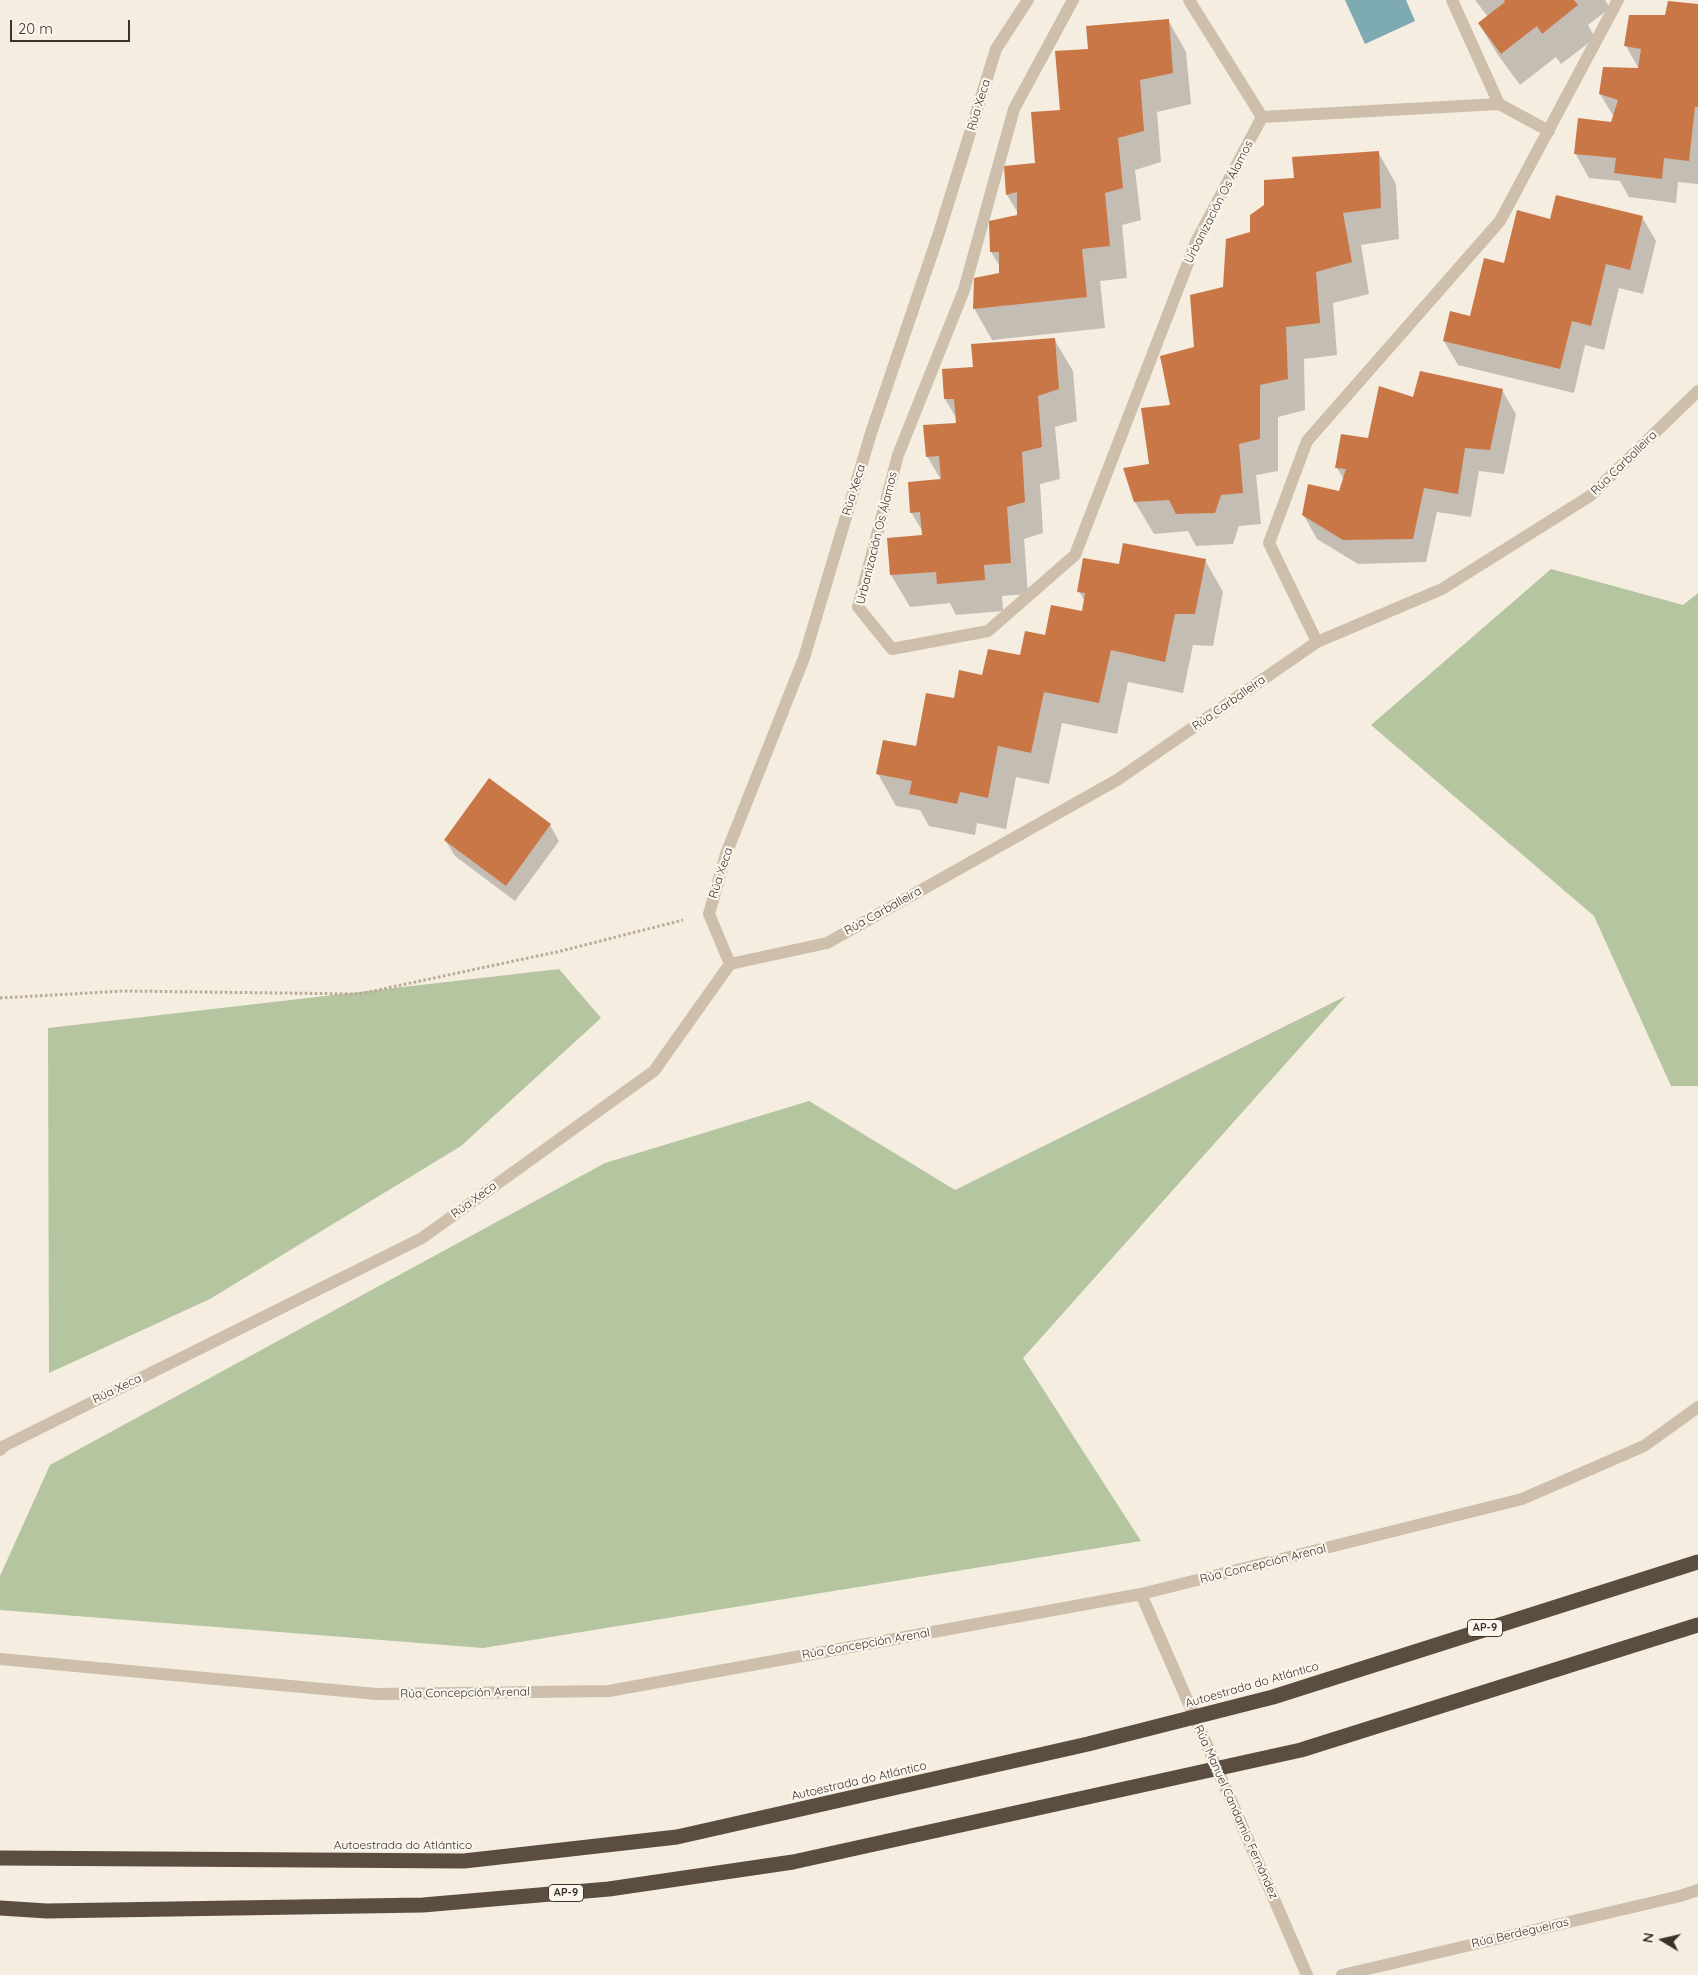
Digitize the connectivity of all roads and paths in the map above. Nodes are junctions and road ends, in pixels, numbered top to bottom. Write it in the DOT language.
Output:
graph roads {
  1 [pos="1028,0"];
  2 [pos="1073,0"];
  3 [pos="1189,0"];
  4 [pos="1452,0"];
  5 [pos="1618,0"];
  6 [pos="1499,104"];
  7 [pos="1262,117"];
  8 [pos="1549,131"];
  9 [pos="1698,391"];
  10 [pos="1317,642"];
  11 [pos="709,914"];
  12 [pos="730,964"];
  13 [pos="0,998"];
  14 [pos="1698,1407"];
  15 [pos="0,1450"];
  16 [pos="1698,1562"];
  17 [pos="1141,1594"];
  18 [pos="1698,1625"];
  19 [pos="0,1659"];
  20 [pos="0,1858"];
  21 [pos="1698,1890"];
  22 [pos="0,1908"];
  23 [pos="1307,1975"];
  24 [pos="1342,1975"];
  1 -- 11 [label="street, Rúa Xeca"];
  2 -- 7 [label="street, Urbanización Os Álamos"];
  3 -- 7 [label="street"];
  4 -- 6 [label="street"];
  5 -- 8 [label="street"];
  6 -- 7 [label="street"];
  6 -- 8 [label="street"];
  8 -- 10 [label="street"];
  9 -- 10 [label="street, Rúa Carballeira"];
  10 -- 12 [label="street, Rúa Carballeira"];
  11 -- 12 [label="street, Rúa Xeca"];
  11 -- 13 [label="path"];
  12 -- 15 [label="street, Rúa Xeca"];
  14 -- 17 [label="street, Rúa Concepción Arenal"];
  16 -- 20 [label="highway, Autoestrada do Atlántico / AP-9"];
  17 -- 19 [label="street, Rúa Concepción Arenal"];
  17 -- 23 [label="street, Rúa Manuel Candamio Fernández"];
  18 -- 22 [label="highway, AP-9"];
  21 -- 24 [label="street, Rúa Berdegueiras"];
}
